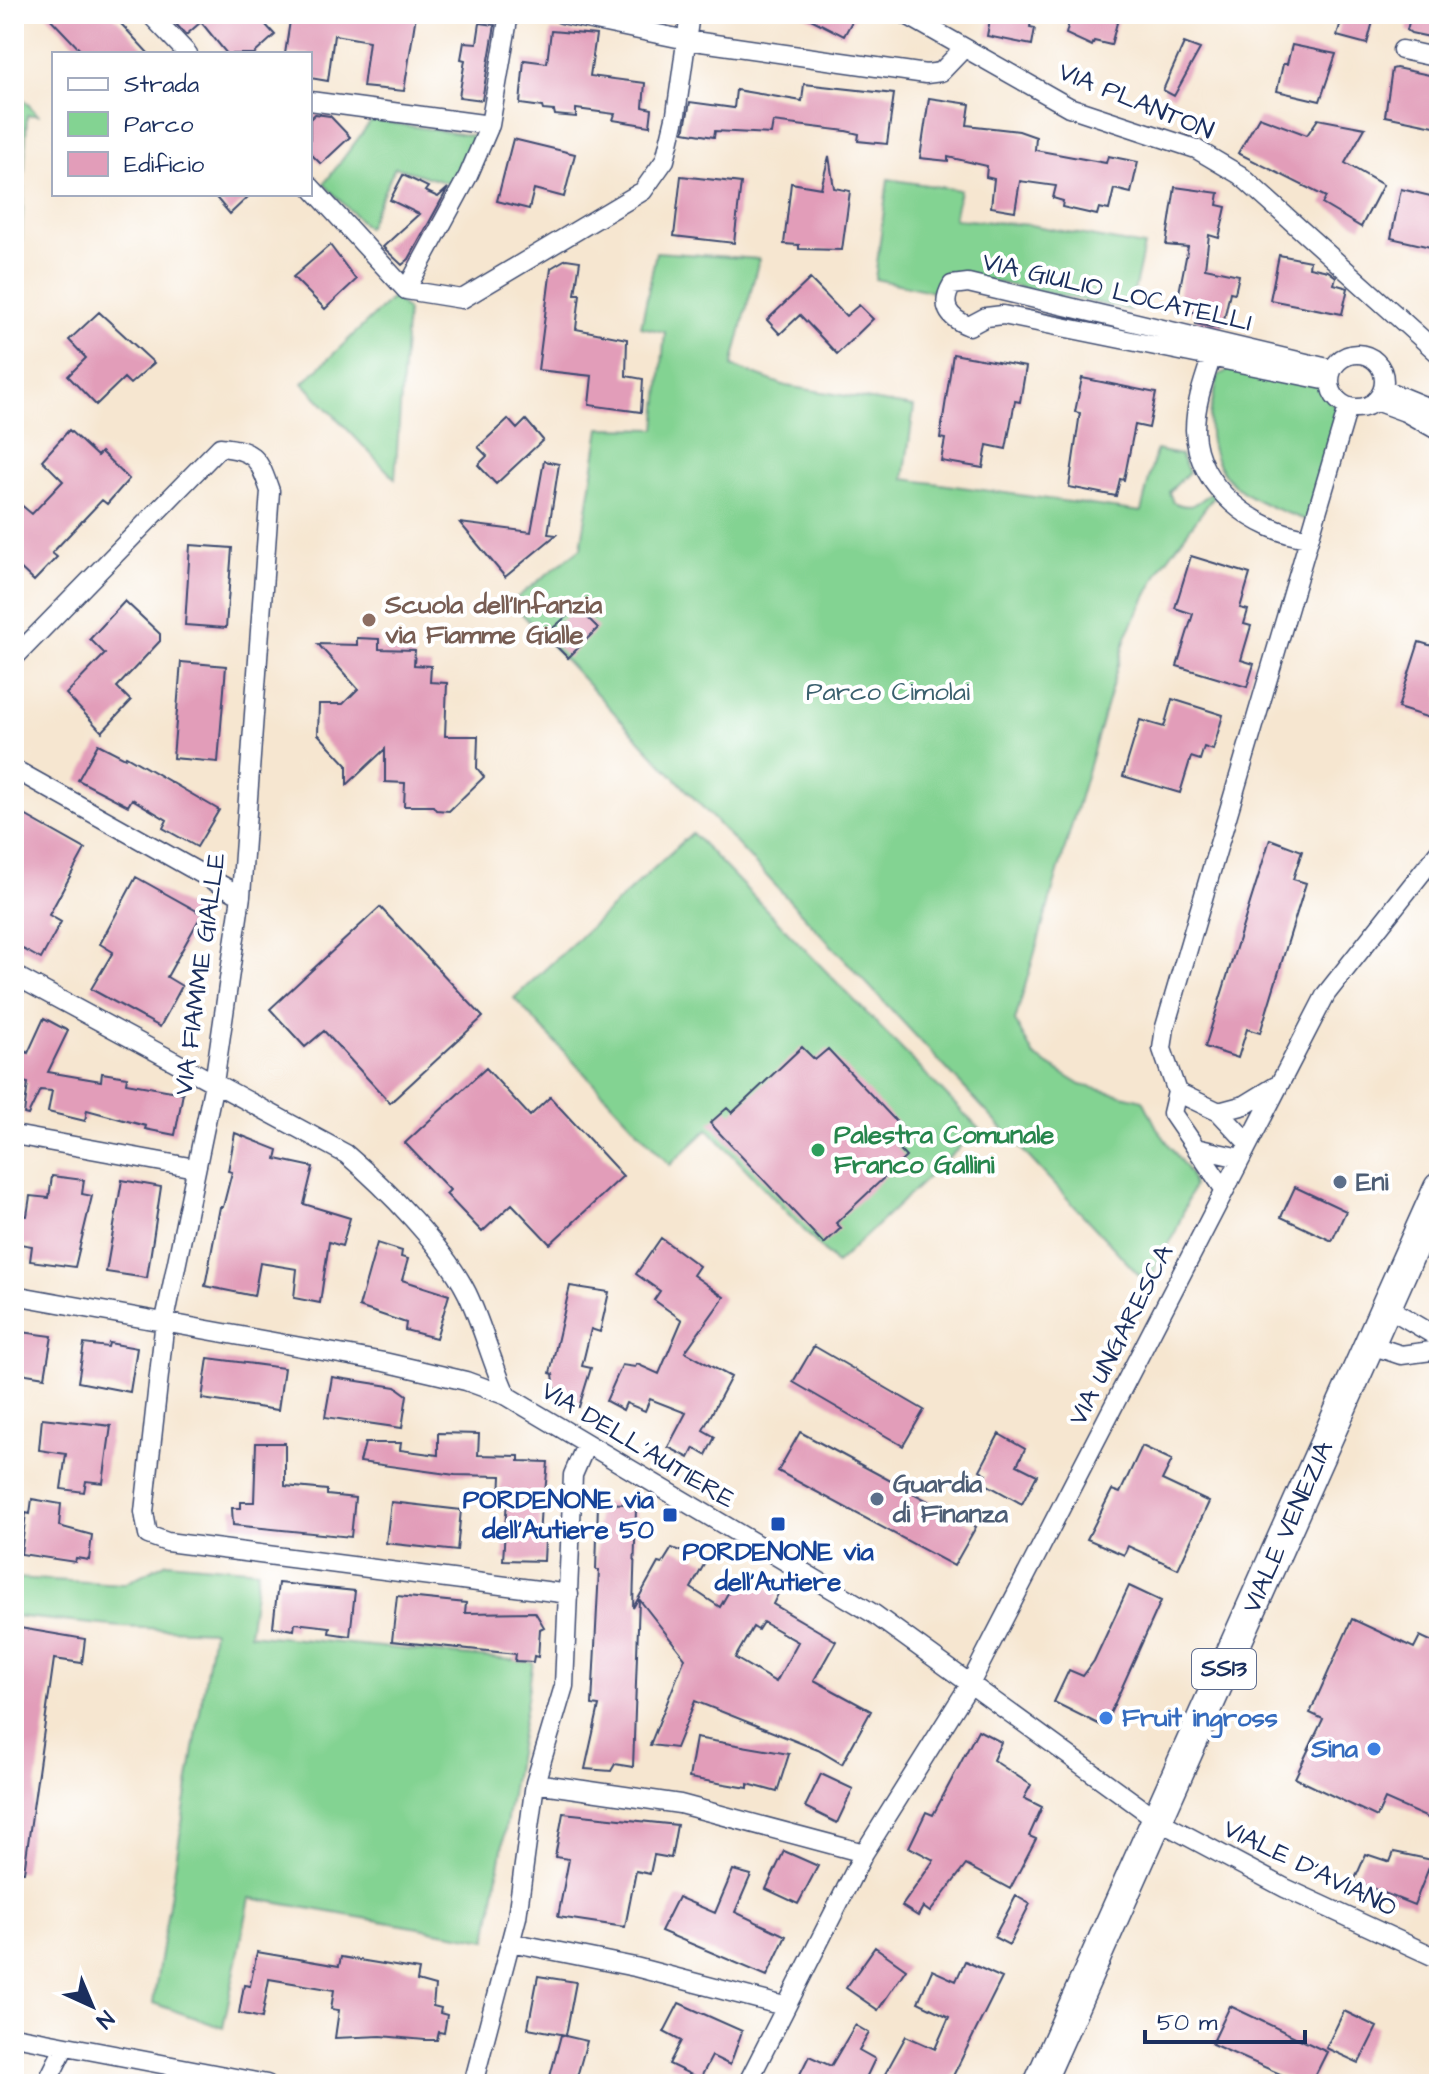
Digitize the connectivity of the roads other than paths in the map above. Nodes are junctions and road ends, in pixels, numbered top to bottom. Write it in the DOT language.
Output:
graph roads {
  1 [pos="150,14"];
  2 [pos="509,14"];
  3 [pos="562,14"];
  4 [pos="690,14"];
  5 [pos="905,14"];
  6 [pos="687,40"];
  7 [pos="964,48"];
  8 [pos="1402,50"];
  9 [pos="186,52"];
  10 [pos="1439,58"];
  11 [pos="312,101"];
  12 [pos="490,125"];
  13 [pos="312,188"];
  14 [pos="406,290"];
  15 [pos="1439,354"];
  16 [pos="1212,356"];
  17 [pos="1331,375"];
  18 [pos="1379,395"];
  19 [pos="1348,407"];
  20 [pos="1436,407"];
  21 [pos="1439,431"];
  22 [pos="1309,538"];
  23 [pos="17,647"];
  24 [pos="14,769"];
  25 [pos="1439,851"];
  26 [pos="241,896"];
  27 [pos="14,975"];
  28 [pos="214,1083"];
  29 [pos="1276,1086"];
  30 [pos="1177,1092"];
  31 [pos="1219,1112"];
  32 [pos="14,1135"];
  33 [pos="1200,1149"];
  34 [pos="1244,1151"];
  35 [pos="195,1168"];
  36 [pos="1439,1188"];
  37 [pos="1224,1189"];
  38 [pos="14,1295"];
  39 [pos="1385,1306"];
  40 [pos="165,1320"];
  41 [pos="1439,1338"];
  42 [pos="1368,1344"];
  43 [pos="1439,1350"];
  44 [pos="507,1396"];
  45 [pos="586,1445"];
  46 [pos="569,1594"];
  47 [pos="970,1684"];
  48 [pos="535,1783"];
  49 [pos="1159,1821"];
  50 [pos="864,1853"];
  51 [pos="510,1942"];
  52 [pos="1439,1959"];
  53 [pos="784,2006"];
  54 [pos="14,2036"];
  55 [pos="65,2046"];
  56 [pos="46,2084"];
  57 [pos="267,2084"];
  58 [pos="473,2084"];
  59 [pos="747,2084"];
  60 [pos="1039,2084"];
  1 -- 9 [label="street"];
  2 -- 12 [label="street"];
  3 -- 6 [label="street"];
  4 -- 6 [label="street"];
  5 -- 7 [label="street, VIA PLANTON"];
  6 -- 7 [label="street"];
  6 -- 14 [label="street"];
  7 -- 15 [label="street, VIA PLANTON"];
  8 -- 10 [label="street"];
  11 -- 12 [label="street"];
  12 -- 14 [label="street"];
  13 -- 14 [label="street"];
  16 -- 17 [label="street, VIA GIULIO LOCATELLI"];
  16 -- 17 [label="street, VIA GIULIO LOCATELLI"];
  16 -- 22 [label="street, VIA GIULIO LOCATELLI"];
  17 -- 18 [label="street"];
  17 -- 19 [label="street"];
  18 -- 19 [label="street"];
  18 -- 20 [label="street"];
  18 -- 21 [label="street"];
  19 -- 22 [label="street"];
  22 -- 30 [label="street"];
  23 -- 26 [label="street, VIA FIAMME GIALLE"];
  24 -- 26 [label="street"];
  25 -- 29 [label="street, VIA UNGARESCA"];
  26 -- 28 [label="street, VIA FIAMME GIALLE"];
  27 -- 28 [label="street"];
  28 -- 35 [label="street, VIA FIAMME GIALLE"];
  28 -- 44 [label="street"];
  29 -- 31 [label="street"];
  29 -- 34 [label="street, VIA UNGARESCA"];
  30 -- 31 [label="street"];
  30 -- 33 [label="street"];
  31 -- 34 [label="street"];
  32 -- 35 [label="street"];
  33 -- 34 [label="street"];
  33 -- 37 [label="street"];
  34 -- 37 [label="street, VIA UNGARESCA"];
  35 -- 40 [label="street, VIA FIAMME GIALLE"];
  36 -- 39 [label="main road, VIALE VENEZIA / SS13"];
  37 -- 47 [label="street, VIA UNGARESCA"];
  38 -- 40 [label="street, VIA DELL'AUTIERE"];
  39 -- 41 [label="street"];
  39 -- 42 [label="main road, VIALE VENEZIA / SS13"];
  40 -- 44 [label="street, VIA DELL'AUTIERE"];
  40 -- 46 [label="street, VIA FIAMME GIALLE"];
  42 -- 43 [label="street"];
  42 -- 49 [label="main road, VIALE VENEZIA / SS13"];
  44 -- 45 [label="street, VIA DELL'AUTIERE"];
  45 -- 46 [label="street"];
  45 -- 47 [label="street, VIA DELL'AUTIERE"];
  46 -- 48 [label="street"];
  47 -- 49 [label="street, VIA DELL'AUTIERE"];
  47 -- 50 [label="street, VIA UNGARESCA"];
  48 -- 50 [label="street"];
  48 -- 51 [label="street"];
  49 -- 52 [label="street, VIALE D'AVIANO"];
  49 -- 60 [label="main road, VIALE VENEZIA / SS13"];
  50 -- 53 [label="street, VIA UNGARESCA"];
  51 -- 53 [label="street"];
  51 -- 58 [label="street"];
  53 -- 59 [label="street, VIA UNGARESCA"];
  54 -- 55 [label="street"];
  55 -- 56 [label="street"];
  55 -- 57 [label="street"];
}
